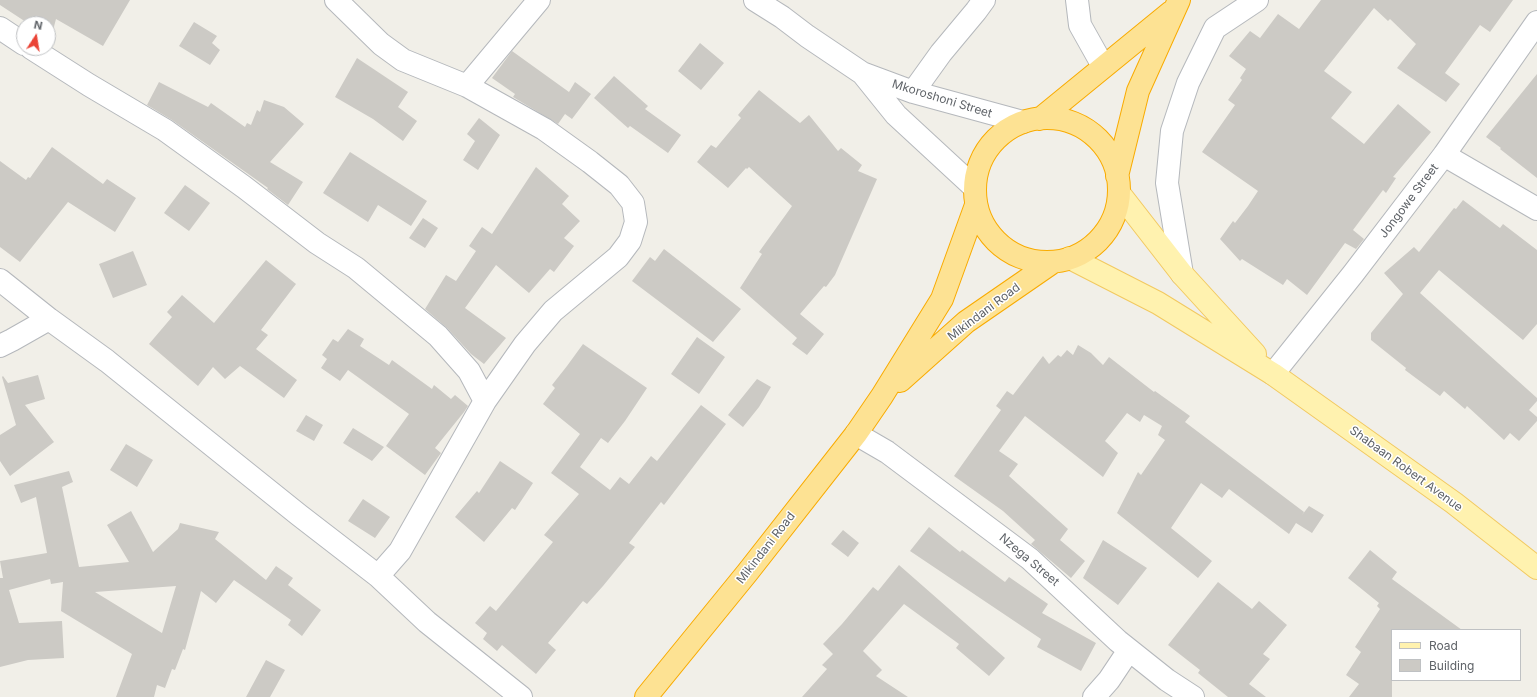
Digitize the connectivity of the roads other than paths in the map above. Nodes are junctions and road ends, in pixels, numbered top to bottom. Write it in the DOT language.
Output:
graph roads {
  1 [pos="336,0"];
  2 [pos="539,0"];
  3 [pos="755,0"];
  4 [pos="984,0"];
  5 [pos="1078,0"];
  6 [pos="1257,0"];
  7 [pos="1176,5"];
  8 [pos="1537,22"];
  9 [pos="0,28"];
  10 [pos="16,39"];
  11 [pos="44,56"];
  12 [pos="1103,66"];
  13 [pos="862,73"];
  14 [pos="468,86"];
  15 [pos="912,92"];
  16 [pos="1032,121"];
  17 [pos="1444,155"];
  18 [pos="1118,184"];
  19 [pos="975,197"];
  20 [pos="1537,209"];
  21 [pos="1062,260"];
  22 [pos="1182,274"];
  23 [pos="0,280"];
  24 [pos="49,318"];
  25 [pos="0,346"];
  26 [pos="1273,374"];
  27 [pos="882,396"];
  28 [pos="485,401"];
  29 [pos="856,434"];
  30 [pos="1537,568"];
  31 [pos="378,576"];
  32 [pos="1129,650"];
  33 [pos="521,697"];
  34 [pos="646,697"];
  35 [pos="1094,697"];
  36 [pos="1193,697"];
  1 -- 14 [label="street"];
  2 -- 14 [label="street"];
  3 -- 13 [label="street, Mkoroshoni Street"];
  4 -- 15 [label="street"];
  5 -- 12 [label="street"];
  6 -- 22 [label="street"];
  7 -- 12 [label="highway, Mikindani Road"];
  7 -- 18 [label="highway, Mikindani Road"];
  8 -- 17 [label="street, Jongowe Street"];
  9 -- 10 [label="street"];
  11 -- 28 [label="street"];
  12 -- 16 [label="highway, Mikindani Road"];
  13 -- 15 [label="street, Mkoroshoni Street"];
  13 -- 19 [label="street, Mkoroshoni Street"];
  14 -- 28 [label="street"];
  15 -- 16 [label="street, Mkoroshoni Street"];
  16 -- 18 [label="highway"];
  16 -- 19 [label="highway, Mikindani Road"];
  17 -- 20 [label="street"];
  17 -- 26 [label="street, Jongowe Street"];
  18 -- 21 [label="highway, Mikindani Road"];
  18 -- 22 [label="main road, Shabaan Robert Avenue"];
  19 -- 21 [label="highway"];
  19 -- 27 [label="highway, Mikindani Road"];
  21 -- 26 [label="main road, Shabaan Robert Avenue"];
  21 -- 27 [label="highway, Mikindani Road"];
  22 -- 26 [label="main road, Shabaan Robert Avenue"];
  23 -- 24 [label="street"];
  24 -- 25 [label="street"];
  24 -- 31 [label="street"];
  26 -- 30 [label="main road, Shabaan Robert Avenue"];
  27 -- 29 [label="highway, Mikindani Road"];
  28 -- 31 [label="street"];
  29 -- 32 [label="street, Nzega Street"];
  29 -- 34 [label="highway, Mikindani Road"];
  31 -- 33 [label="street"];
  32 -- 35 [label="street"];
  32 -- 36 [label="street, Nzega Street"];
}
